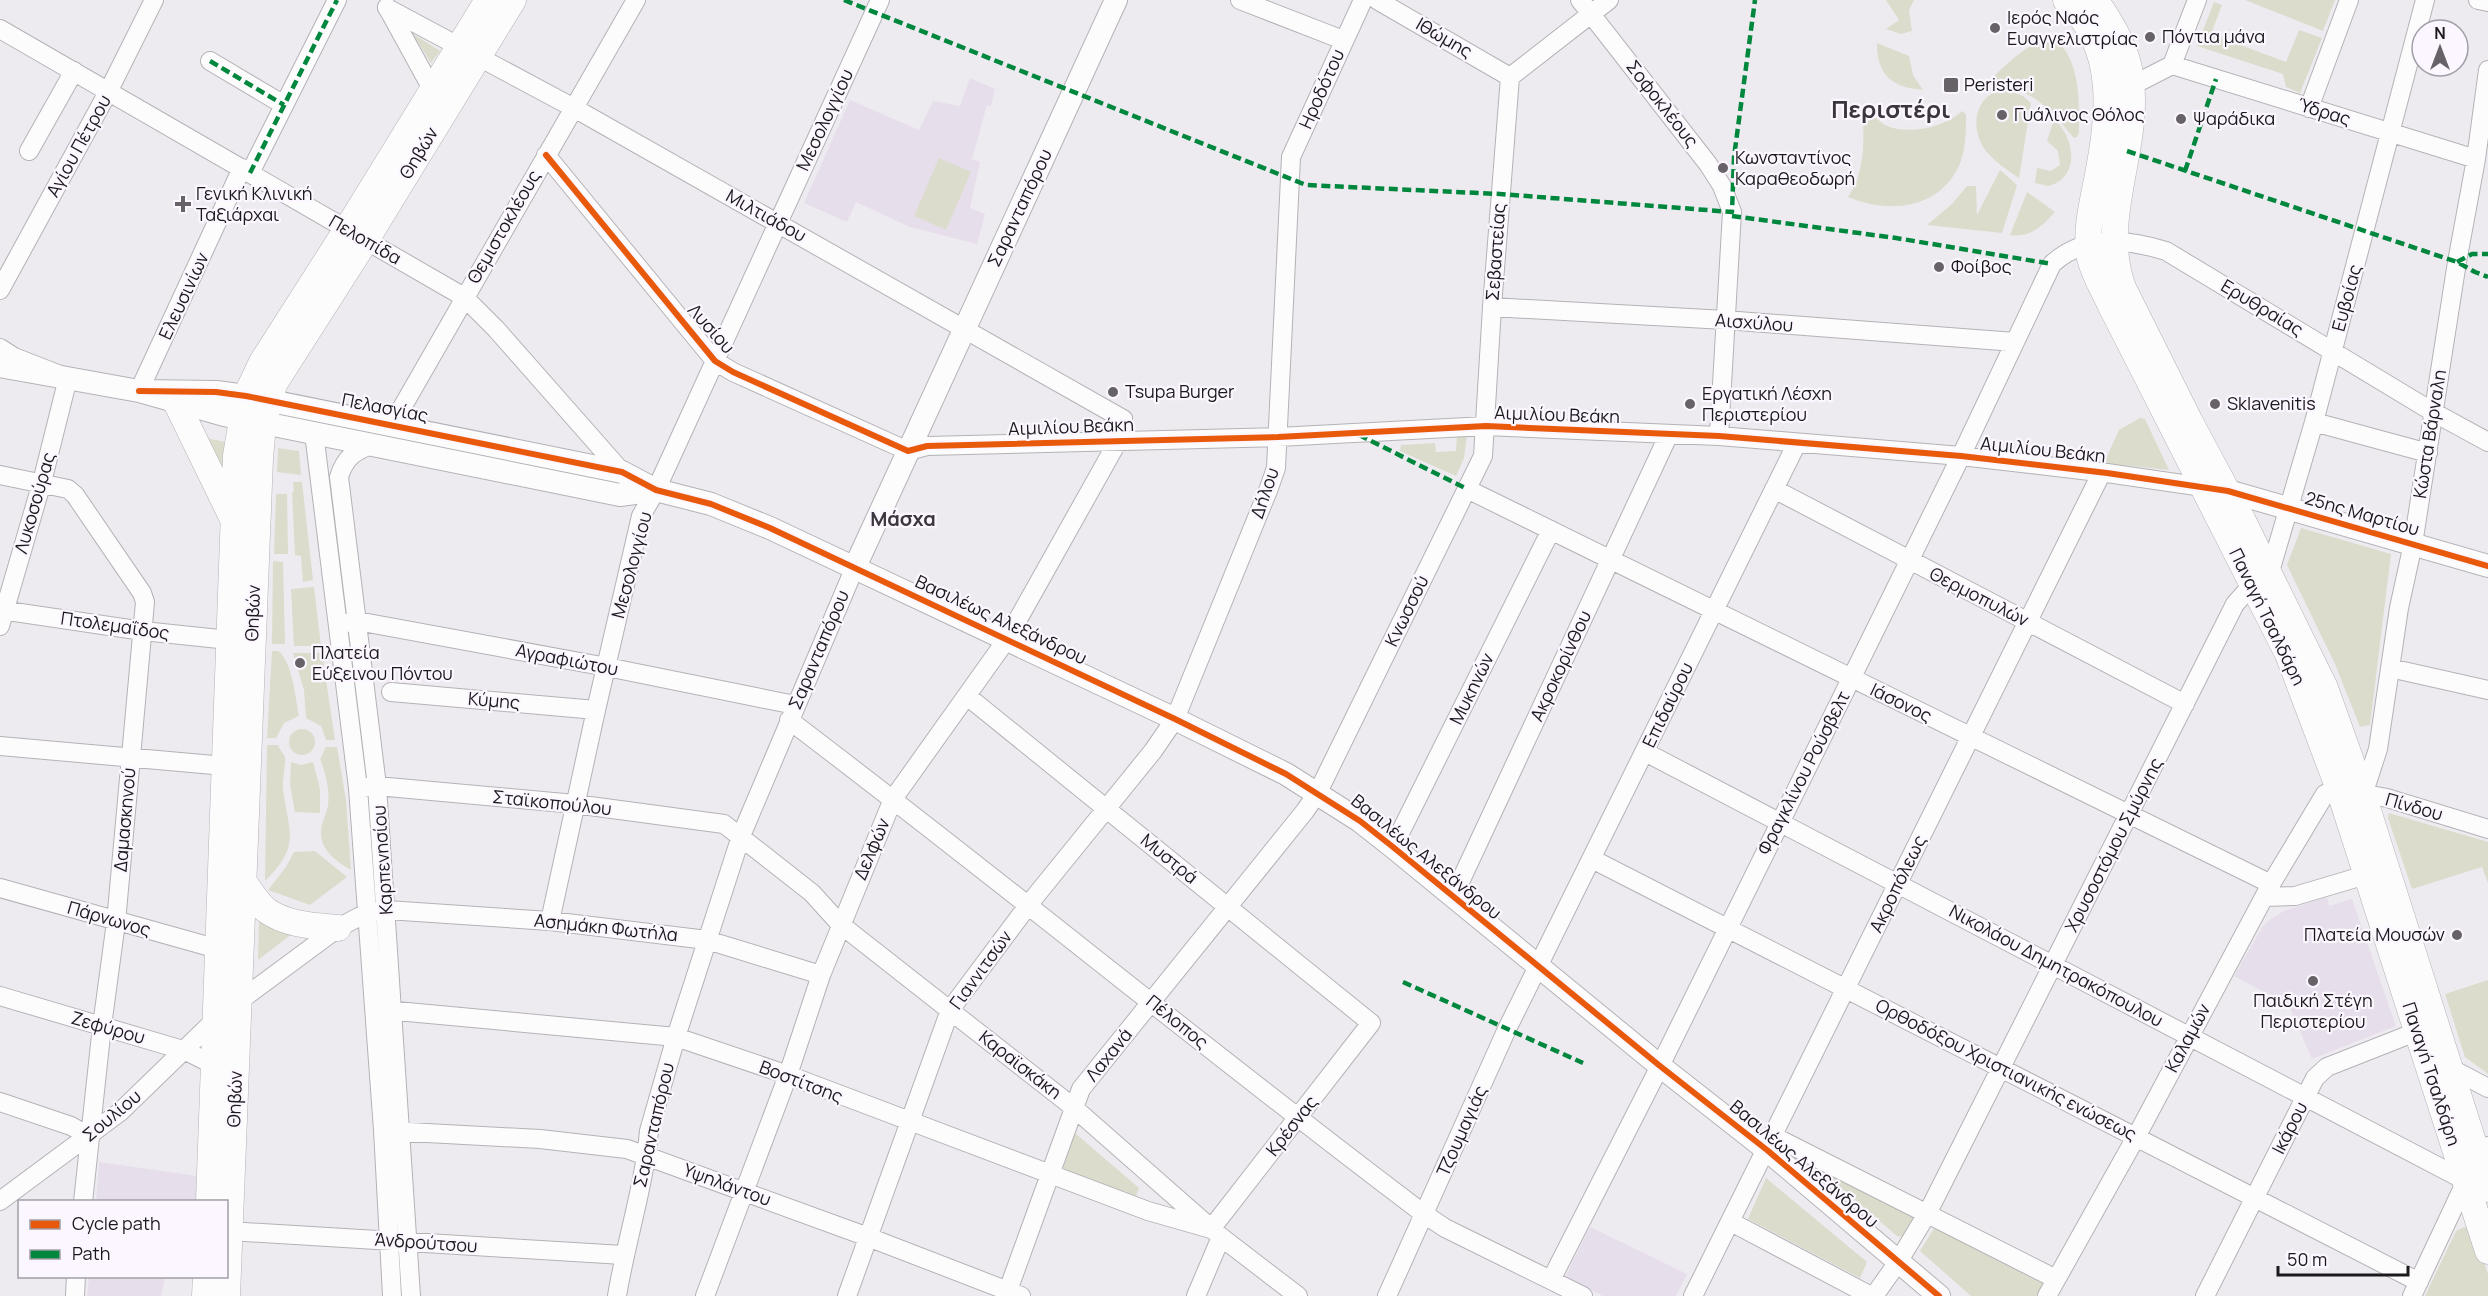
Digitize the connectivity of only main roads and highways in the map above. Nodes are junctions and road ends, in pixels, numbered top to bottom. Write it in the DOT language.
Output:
graph roads {
  1 [pos="488,0"];
  2 [pos="513,0"];
  3 [pos="2066,0"];
  4 [pos="2095,0"];
  5 [pos="469,50"];
  6 [pos="356,235"];
  7 [pos="2101,243"];
  8 [pos="176,402"];
  9 [pos="255,410"];
  10 [pos="234,521"];
  11 [pos="2260,580"];
  12 [pos="2376,873"];
  13 [pos="243,880"];
  14 [pos="338,928"];
  15 [pos="2426,1028"];
  16 [pos="2481,1169"];
  17 [pos="209,1200"];
  18 [pos="2488,1251"];
  19 [pos="228,1274"];
  20 [pos="206,1278"];
  21 [pos="228,1278"];
  22 [pos="205,1296"];
  23 [pos="227,1296"];
  1 -- 5 [label="main road, Θηβών"];
  2 -- 5 [label="main road, Θηβών"];
  3 -- 7 [label="main road, Παναγή Τσαλδάρη"];
  4 -- 7 [label="main road, Παναγή Τσαλδάρη"];
  5 -- 6 [label="main road, Θηβών"];
  5 -- 6 [label="main road, Θηβών"];
  6 -- 9 [label="main road, Θηβών"];
  7 -- 11 [label="main road, Παναγή Τσαλδάρη"];
  8 -- 10 [label="main road"];
  9 -- 10 [label="main road, Θηβών"];
  9 -- 13 [label="main road, Θηβών"];
  10 -- 17 [label="main road, Θηβών"];
  11 -- 12 [label="main road, Παναγή Τσαλδάρη"];
  11 -- 12 [label="main road, Παναγή Τσαλδάρη"];
  12 -- 15 [label="main road, Παναγή Τσαλδάρη"];
  13 -- 14 [label="main road"];
  13 -- 19 [label="main road, Θηβών"];
  15 -- 16 [label="main road, Παναγή Τσαλδάρη"];
  15 -- 16 [label="main road, Παναγή Τσαλδάρη"];
  16 -- 18 [label="main road, Παναγή Τσαλδάρη"];
  20 -- 22 [label="main road"];
  21 -- 23 [label="main road, Θηβών"];
}
